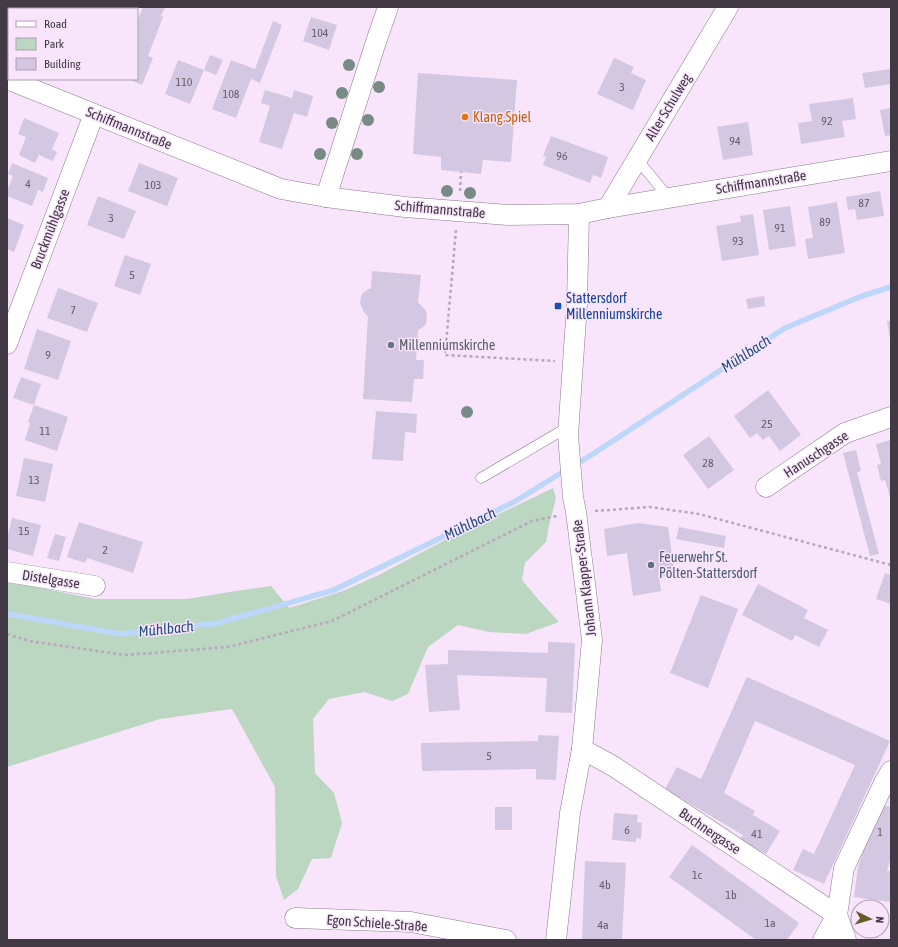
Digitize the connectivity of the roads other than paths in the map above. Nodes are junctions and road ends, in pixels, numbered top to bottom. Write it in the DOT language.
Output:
graph roads {
  1 [pos="388,7"];
  2 [pos="728,7"];
  3 [pos="9,80"];
  4 [pos="94,114"];
  5 [pos="636,159"];
  6 [pos="891,161"];
  7 [pos="326,197"];
  8 [pos="668,198"];
  9 [pos="608,208"];
  10 [pos="579,214"];
  11 [pos="7,344"];
  12 [pos="891,417"];
  13 [pos="568,431"];
  14 [pos="481,478"];
  15 [pos="766,487"];
  16 [pos="7,572"];
  17 [pos="95,586"];
  18 [pos="582,749"];
  19 [pos="891,771"];
  20 [pos="837,915"];
  21 [pos="295,918"];
  22 [pos="506,940"];
  23 [pos="556,940"];
  24 [pos="823,940"];
  25 [pos="846,940"];
  1 -- 7 [label="street"];
  2 -- 5 [label="street, Alter Schulweg"];
  3 -- 4 [label="street, Schiffmannstraße"];
  4 -- 7 [label="street, Schiffmannstraße"];
  4 -- 11 [label="street, Bruckmühlgasse"];
  5 -- 8 [label="lane"];
  5 -- 9 [label="street, Alter Schulweg"];
  6 -- 8 [label="street, Schiffmannstraße"];
  7 -- 10 [label="street, Schiffmannstraße"];
  8 -- 9 [label="street, Schiffmannstraße"];
  9 -- 10 [label="street, Schiffmannstraße"];
  10 -- 13 [label="street, Johann Klapper-Straße"];
  12 -- 15 [label="street, Hanuschgasse"];
  13 -- 14 [label="lane"];
  13 -- 18 [label="street, Johann Klapper-Straße"];
  16 -- 17 [label="street, Distelgasse"];
  18 -- 20 [label="street, Buchnergasse"];
  18 -- 23 [label="street, Johann Klapper-Straße"];
  19 -- 20 [label="street"];
  20 -- 24 [label="street"];
  20 -- 25 [label="street"];
  21 -- 22 [label="street, Egon Schiele-Straße"];
}
